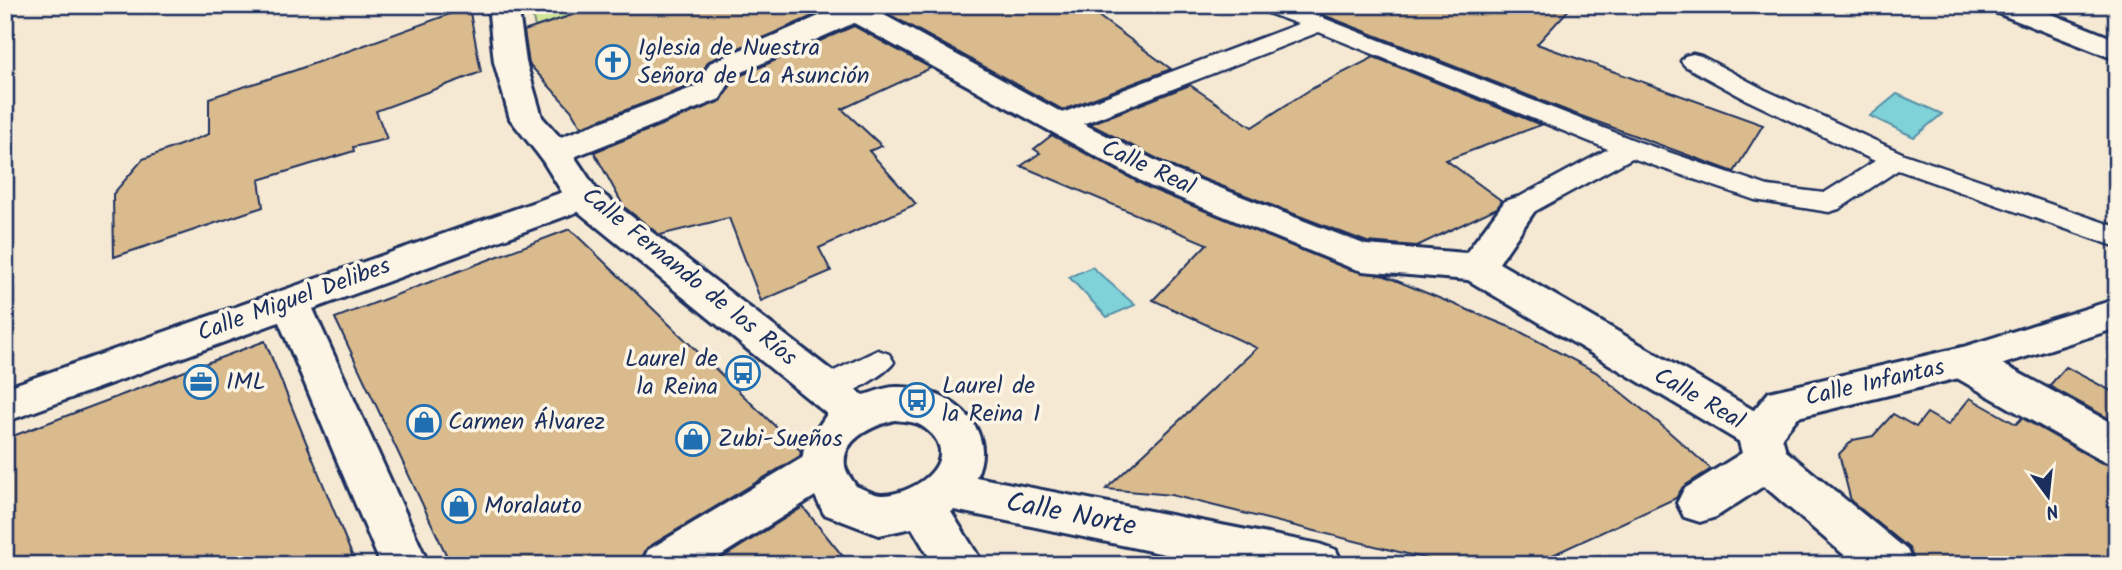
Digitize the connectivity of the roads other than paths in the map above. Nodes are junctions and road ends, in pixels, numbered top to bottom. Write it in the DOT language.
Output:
graph roads {
  1 [pos="503,5"];
  2 [pos="1268,5"];
  3 [pos="2002,5"];
  4 [pos="849,9"];
  5 [pos="1319,24"];
  6 [pos="2117,51"];
  7 [pos="1693,61"];
  8 [pos="1058,124"];
  9 [pos="1630,148"];
  10 [pos="554,152"];
  11 [pos="1895,160"];
  12 [pos="583,197"];
  13 [pos="1518,209"];
  14 [pos="2117,237"];
  15 [pos="1476,267"];
  16 [pos="290,301"];
  17 [pos="2117,313"];
  18 [pos="877,362"];
  19 [pos="1963,362"];
  20 [pos="843,401"];
  21 [pos="5,405"];
  22 [pos="1762,447"];
  23 [pos="2117,447"];
  24 [pos="823,468"];
  25 [pos="935,499"];
  26 [pos="1700,503"];
  27 [pos="405,565"];
  28 [pos="665,565"];
  29 [pos="960,565"];
  30 [pos="1319,565"];
  31 [pos="1890,565"];
  1 -- 10 [label="street, Calle Fernando de los Ríos"];
  2 -- 5 [label="lane"];
  3 -- 6 [label="street"];
  4 -- 8 [label="street, Calle Real"];
  4 -- 10 [label="street"];
  5 -- 8 [label="lane"];
  5 -- 9 [label="lane"];
  7 -- 11 [label="lane"];
  8 -- 15 [label="street, Calle Real"];
  9 -- 11 [label="lane"];
  9 -- 13 [label="lane"];
  10 -- 12 [label="street, Calle Fernando de los Ríos"];
  11 -- 14 [label="lane"];
  12 -- 16 [label="street, Calle Miguel Delibes"];
  12 -- 20 [label="street, Calle Fernando de los Ríos"];
  13 -- 15 [label="street"];
  15 -- 22 [label="street, Calle Real"];
  16 -- 21 [label="street, Calle Miguel Delibes"];
  16 -- 27 [label="street"];
  17 -- 19 [label="street, Calle Infantas"];
  18 -- 20 [label="lane"];
  19 -- 22 [label="street, Calle Infantas"];
  19 -- 23 [label="street, Calle Infantas"];
  20 -- 24 [label="street"];
  20 -- 25 [label="street"];
  22 -- 26 [label="street, Calle Infantas"];
  22 -- 31 [label="street, Calle Real"];
  24 -- 25 [label="street"];
  24 -- 28 [label="street"];
  25 -- 29 [label="street"];
  25 -- 30 [label="street, Calle Norte"];
}
